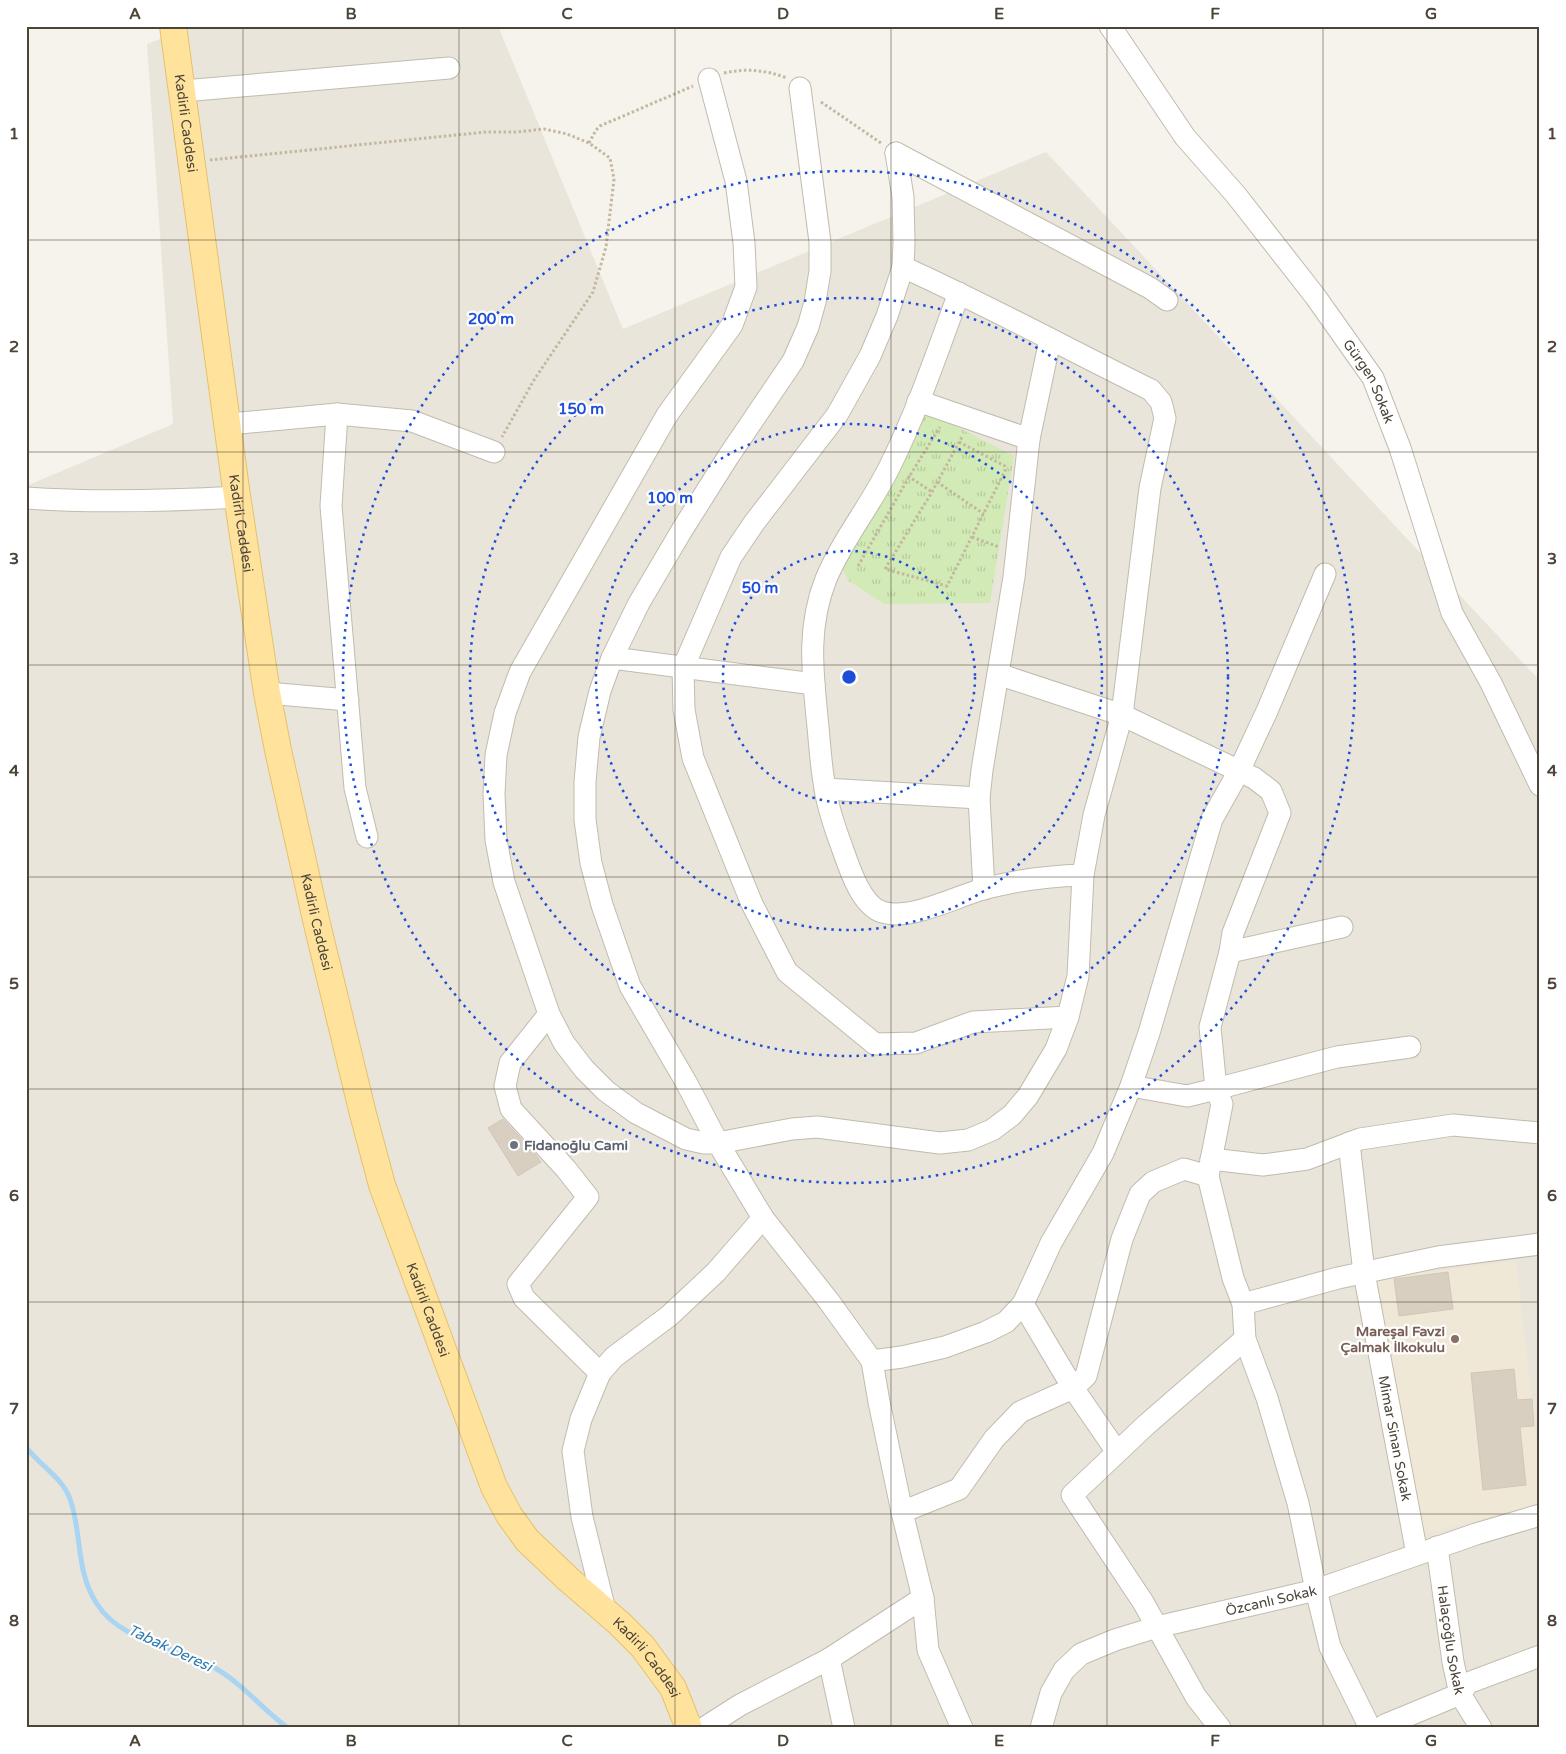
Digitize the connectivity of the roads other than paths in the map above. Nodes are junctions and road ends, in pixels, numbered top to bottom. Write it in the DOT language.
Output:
graph roads {
  1 [pos="174,26"];
  2 [pos="1110,26"];
  3 [pos="449,68"];
  4 [pos="709,79"];
  5 [pos="800,88"];
  6 [pos="183,91"];
  7 [pos="903,268"];
  8 [pos="959,293"];
  9 [pos="1166,300"];
  10 [pos="1050,340"];
  11 [pos="918,401"];
  12 [pos="337,414"];
  13 [pos="227,423"];
  14 [pos="1029,438"];
  15 [pos="494,452"];
  16 [pos="237,497"];
  17 [pos="26,498"];
  18 [pos="1325,574"];
  19 [pos="612,658"];
  20 [pos="683,668"];
  21 [pos="998,674"];
  22 [pos="814,684"];
  23 [pos="267,693"];
  24 [pos="348,700"];
  25 [pos="1122,714"];
  26 [pos="1238,770"];
  27 [pos="1540,785"];
  28 [pos="825,789"];
  29 [pos="979,798"];
  30 [pos="367,837"];
  31 [pos="1083,875"];
  32 [pos="984,889"];
  33 [pos="1342,927"];
  34 [pos="1230,952"];
  35 [pos="549,1014"];
  36 [pos="1068,1017"];
  37 [pos="1410,1047"];
  38 [pos="1131,1086"];
  39 [pos="1216,1089"];
  40 [pos="1540,1133"];
  41 [pos="718,1143"];
  42 [pos="1349,1143"];
  43 [pos="1209,1167"];
  44 [pos="763,1218"];
  45 [pos="1540,1244"];
  46 [pos="1364,1273"];
  47 [pos="1023,1304"];
  48 [pos="1243,1304"];
  49 [pos="1246,1339"];
  50 [pos="872,1361"];
  51 [pos="600,1373"];
  52 [pos="1073,1388"];
  53 [pos="1117,1452"];
  54 [pos="902,1512"];
  55 [pos="1539,1521"];
  56 [pos="1437,1547"];
  57 [pos="1417,1554"];
  58 [pos="1316,1590"];
  59 [pos="923,1598"];
  60 [pos="604,1610"];
  61 [pos="1157,1627"];
  62 [pos="1540,1656"];
  63 [pos="829,1659"];
  64 [pos="1460,1694"];
  65 [pos="688,1728"];
  66 [pos="704,1728"];
  67 [pos="844,1728"];
  68 [pos="962,1728"];
  69 [pos="1041,1728"];
  70 [pos="1220,1728"];
  71 [pos="1370,1728"];
  72 [pos="1385,1728"];
  73 [pos="1480,1728"];
  1 -- 6 [label="main road, Kadirli Caddesi"];
  2 -- 27 [label="street, Gürgen Sokak"];
  3 -- 6 [label="street"];
  4 -- 35 [label="street"];
  5 -- 19 [label="street"];
  6 -- 13 [label="main road, Kadirli Caddesi"];
  7 -- 8 [label="street"];
  7 -- 9 [label="street"];
  7 -- 20 [label="street"];
  8 -- 10 [label="street"];
  8 -- 11 [label="street"];
  10 -- 14 [label="street"];
  10 -- 25 [label="street"];
  11 -- 14 [label="street"];
  11 -- 22 [label="street"];
  12 -- 13 [label="street"];
  12 -- 15 [label="street"];
  12 -- 24 [label="street"];
  13 -- 16 [label="main road, Kadirli Caddesi"];
  14 -- 21 [label="street"];
  16 -- 17 [label="street"];
  16 -- 23 [label="main road, Kadirli Caddesi"];
  18 -- 26 [label="street"];
  19 -- 20 [label="street"];
  19 -- 41 [label="street"];
  20 -- 22 [label="street"];
  20 -- 36 [label="street"];
  21 -- 25 [label="street"];
  21 -- 29 [label="street"];
  22 -- 28 [label="street"];
  23 -- 24 [label="street"];
  23 -- 60 [label="main road, Kadirli Caddesi"];
  24 -- 30 [label="street"];
  25 -- 26 [label="street"];
  25 -- 31 [label="street"];
  26 -- 34 [label="street"];
  26 -- 38 [label="street"];
  28 -- 29 [label="street"];
  28 -- 32 [label="street"];
  29 -- 32 [label="street"];
  31 -- 32 [label="street"];
  31 -- 36 [label="street"];
  33 -- 34 [label="street"];
  34 -- 39 [label="street"];
  35 -- 41 [label="street"];
  35 -- 51 [label="street"];
  36 -- 41 [label="street"];
  37 -- 39 [label="street"];
  38 -- 39 [label="street"];
  38 -- 47 [label="street"];
  39 -- 43 [label="street"];
  40 -- 42 [label="street"];
  41 -- 44 [label="street"];
  42 -- 43 [label="street"];
  42 -- 46 [label="street, Mimar Sinan Sokak"];
  43 -- 48 [label="street"];
  43 -- 52 [label="street"];
  44 -- 50 [label="street"];
  44 -- 51 [label="street"];
  45 -- 46 [label="street"];
  46 -- 48 [label="street"];
  46 -- 57 [label="street, Mimar Sinan Sokak"];
  47 -- 50 [label="street"];
  47 -- 52 [label="street"];
  48 -- 49 [label="street"];
  49 -- 53 [label="street"];
  49 -- 58 [label="street"];
  50 -- 54 [label="street"];
  51 -- 60 [label="street"];
  52 -- 53 [label="street"];
  52 -- 54 [label="street"];
  53 -- 61 [label="street"];
  54 -- 59 [label="street"];
  55 -- 56 [label="street, Özcanlı Sokak"];
  56 -- 57 [label="street, Özcanlı Sokak"];
  56 -- 64 [label="street, Halaçoğlu Sokak"];
  57 -- 58 [label="street, Özcanlı Sokak"];
  58 -- 61 [label="street, Özcanlı Sokak"];
  58 -- 71 [label="street"];
  59 -- 63 [label="street"];
  59 -- 68 [label="street"];
  60 -- 65 [label="main road, Kadirli Caddesi"];
  61 -- 69 [label="street, Özcanlı Sokak"];
  61 -- 70 [label="street"];
  62 -- 64 [label="street"];
  63 -- 66 [label="street"];
  63 -- 67 [label="street"];
  64 -- 72 [label="street"];
  64 -- 73 [label="street, Halaçoğlu Sokak"];
}
